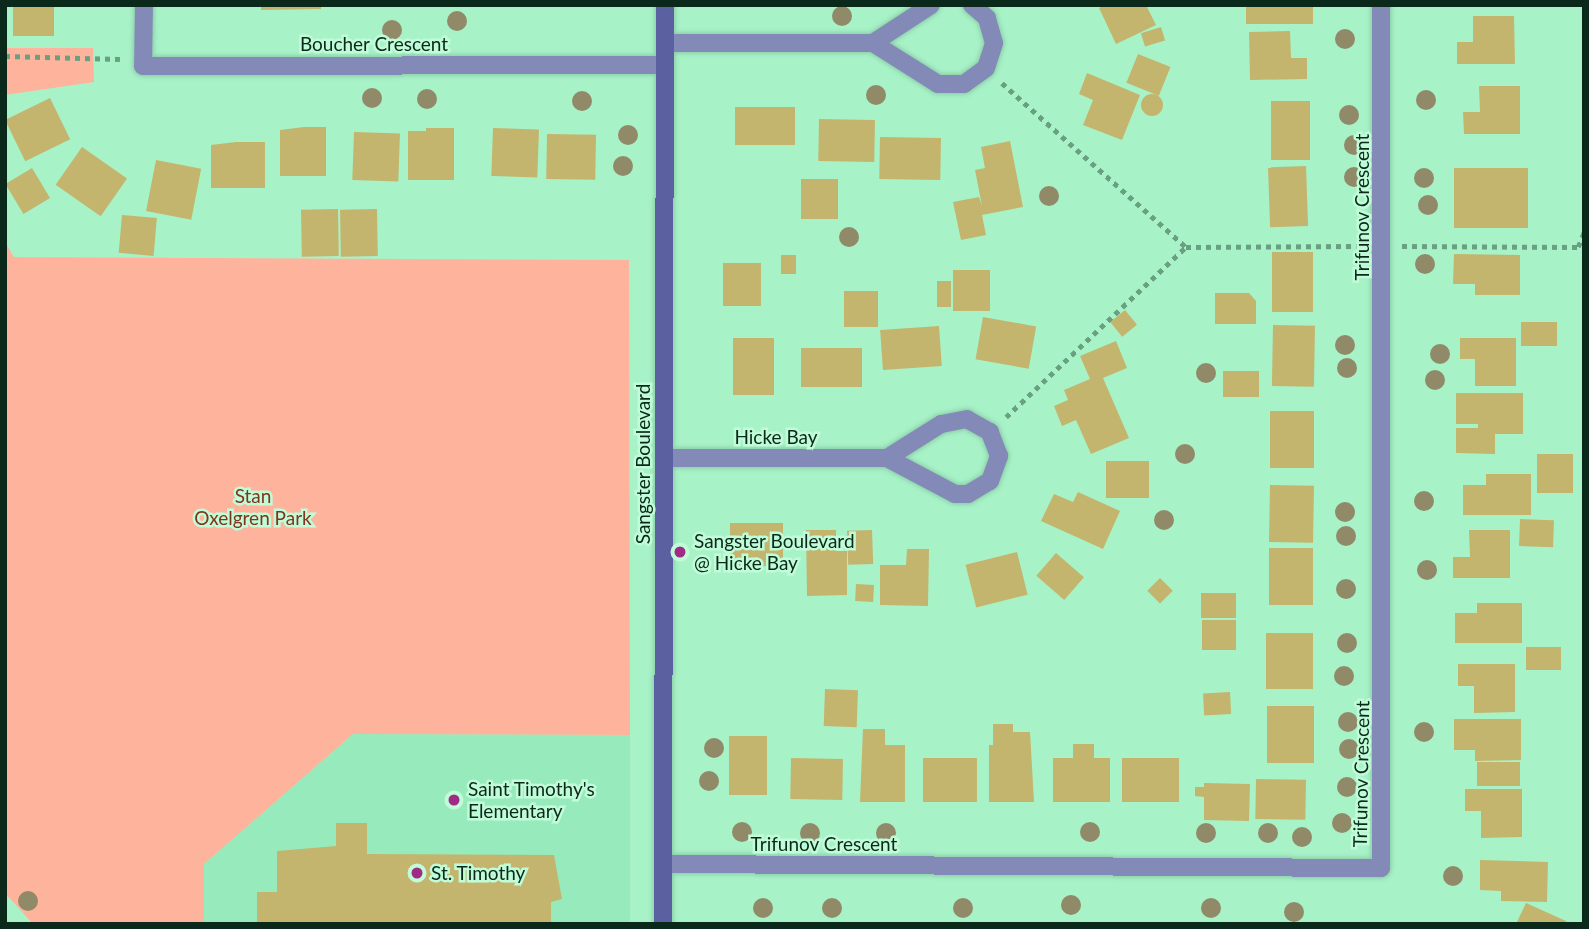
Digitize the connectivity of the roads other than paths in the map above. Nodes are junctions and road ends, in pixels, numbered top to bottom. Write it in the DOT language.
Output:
graph roads {
  1 [pos="144,5"];
  2 [pos="665,5"];
  3 [pos="930,5"];
  4 [pos="972,5"];
  5 [pos="1381,5"];
  6 [pos="665,43"];
  7 [pos="873,43"];
  8 [pos="665,65"];
  9 [pos="664,458"];
  10 [pos="887,458"];
  11 [pos="664,864"];
  12 [pos="663,924"];
  1 -- 8 [label="street, Boucher Crescent"];
  2 -- 6 [label="street, Sangster Boulevard"];
  3 -- 7 [label="street"];
  4 -- 7 [label="street"];
  5 -- 11 [label="street, Trifunov Crescent"];
  6 -- 7 [label="street"];
  6 -- 8 [label="street, Sangster Boulevard"];
  8 -- 9 [label="street, Sangster Boulevard"];
  9 -- 10 [label="street, Hicke Bay"];
  9 -- 11 [label="street, Sangster Boulevard"];
  10 -- 10 [label="street"];
  11 -- 12 [label="street, Sangster Boulevard"];
}
